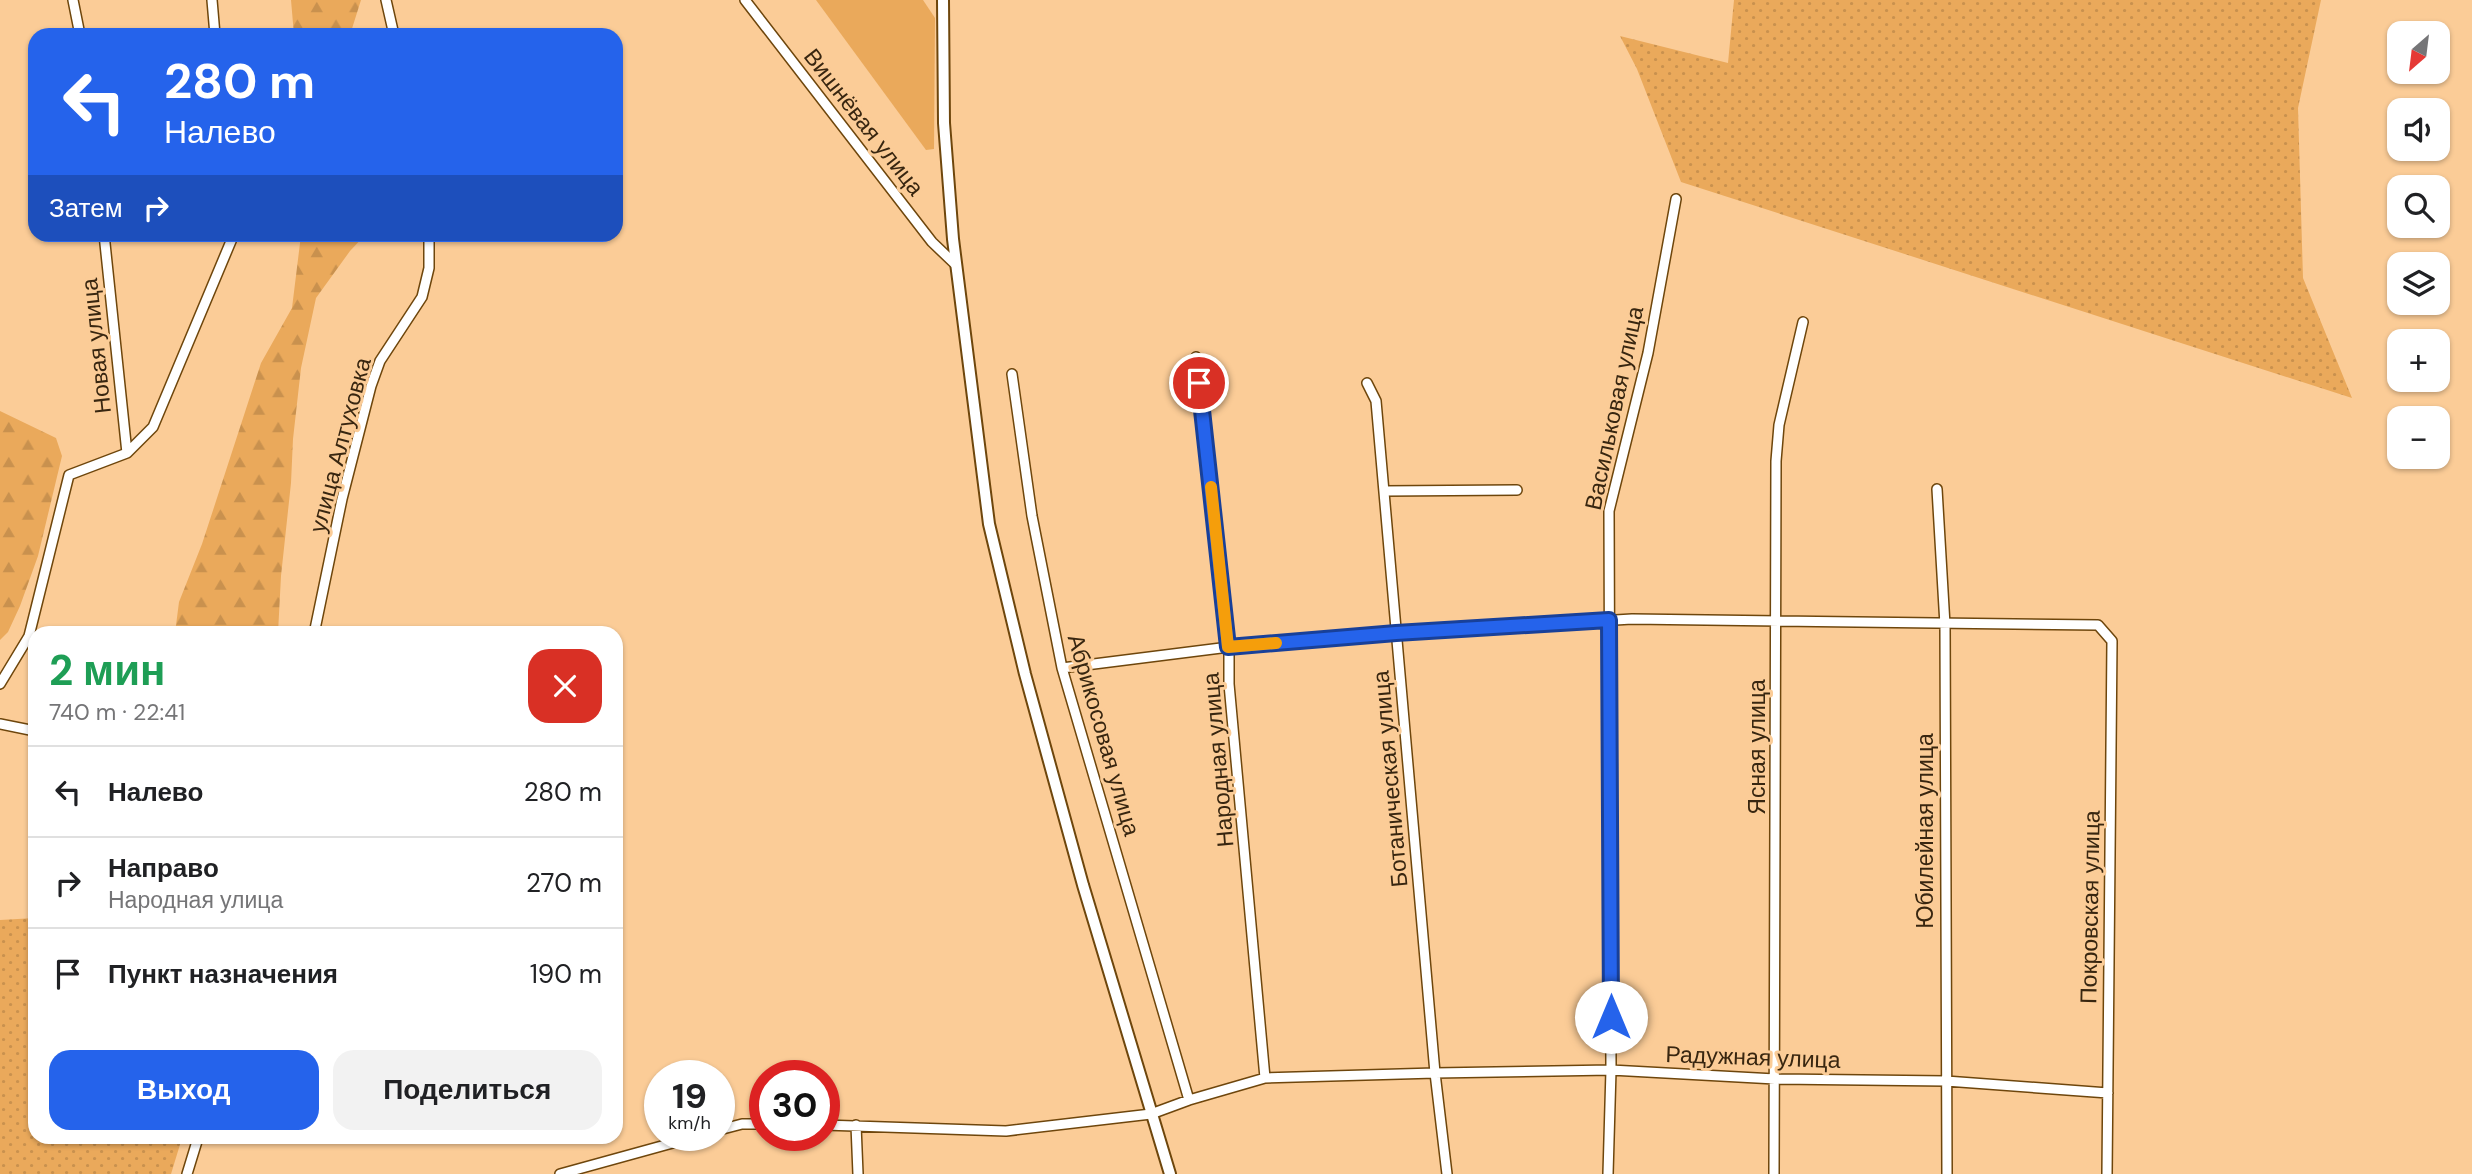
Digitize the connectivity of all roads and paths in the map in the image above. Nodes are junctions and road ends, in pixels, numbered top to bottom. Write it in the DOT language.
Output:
graph roads {
  1 [pos="73,0"];
  2 [pos="212,0"];
  3 [pos="386,0"];
  4 [pos="745,0"];
  5 [pos="935,0"];
  6 [pos="943,0"];
  7 [pos="942,12"];
  8 [pos="79,28"];
  9 [pos="214,28"];
  10 [pos="392,28"];
  11 [pos="1676,198"];
  12 [pos="105,242"];
  13 [pos="231,242"];
  14 [pos="429,242"];
  15 [pos="955,264"];
  16 [pos="1803,322"];
  17 [pos="1196,357"];
  18 [pos="1012,374"];
  19 [pos="1367,383"];
  20 [pos="127,453"];
  21 [pos="1937,489"];
  22 [pos="1517,490"];
  23 [pos="1384,491"];
  24 [pos="1609,620"];
  25 [pos="1777,622"];
  26 [pos="1945,625"];
  27 [pos="31,626"];
  28 [pos="316,626"];
  29 [pos="1396,633"];
  30 [pos="28,638"];
  31 [pos="1228,647"];
  32 [pos="1062,668"];
  33 [pos="0,684"];
  34 [pos="0,724"];
  35 [pos="28,730"];
  36 [pos="1611,1070"];
  37 [pos="1434,1073"];
  38 [pos="1265,1077"];
  39 [pos="1775,1079"];
  40 [pos="1946,1082"];
  41 [pos="2108,1093"];
  42 [pos="1189,1100"];
  43 [pos="1151,1114"];
  44 [pos="840,1125"];
  45 [pos="856,1125"];
  46 [pos="196,1144"];
  47 [pos="644,1151"];
  48 [pos="187,1174"];
  49 [pos="560,1174"];
  50 [pos="858,1174"];
  51 [pos="1170,1174"];
  52 [pos="1447,1174"];
  53 [pos="1608,1174"];
  54 [pos="1774,1174"];
  55 [pos="1947,1174"];
  56 [pos="2107,1174"];
  1 -- 8 [label="street"];
  2 -- 9 [label="street"];
  3 -- 10 [label="street"];
  4 -- 15 [label="street, Вишнёвая улица"];
  5 -- 7 [label="street"];
  6 -- 7 [label="street"];
  7 -- 15 [label="street"];
  11 -- 24 [label="street, Васильковая улица"];
  12 -- 20 [label="street, Новая улица"];
  13 -- 20 [label="street"];
  14 -- 28 [label="street, улица Алтуховка"];
  15 -- 43 [label="street"];
  16 -- 25 [label="street, Ясная улица"];
  17 -- 31 [label="street, Народная улица"];
  18 -- 32 [label="street, Абрикосовая улица"];
  19 -- 23 [label="street, Ботаническая улица"];
  20 -- 27 [label="street"];
  21 -- 26 [label="street, Юбилейная улица"];
  22 -- 23 [label="street"];
  23 -- 29 [label="street, Ботаническая улица"];
  24 -- 25 [label="street"];
  24 -- 29 [label="street"];
  24 -- 36 [label="street, Васильковая улица"];
  25 -- 26 [label="street"];
  25 -- 39 [label="street, Ясная улица"];
  26 -- 40 [label="street, Юбилейная улица"];
  26 -- 41 [label="street, Покровская улица"];
  29 -- 31 [label="street"];
  29 -- 37 [label="street, Ботаническая улица"];
  30 -- 33 [label="street"];
  31 -- 32 [label="street"];
  31 -- 38 [label="street, Народная улица"];
  32 -- 42 [label="street, Абрикосовая улица"];
  34 -- 35 [label="street"];
  36 -- 37 [label="street, Радужная улица"];
  36 -- 39 [label="street, Радужная улица"];
  36 -- 53 [label="street, Васильковая улица"];
  37 -- 38 [label="street, Радужная улица"];
  37 -- 52 [label="street, Ботаническая улица"];
  38 -- 42 [label="street, Радужная улица"];
  39 -- 40 [label="street, Радужная улица"];
  39 -- 54 [label="street, Ясная улица"];
  40 -- 41 [label="street, Радужная улица"];
  40 -- 55 [label="street, Юбилейная улица"];
  41 -- 56 [label="street, Покровская улица"];
  42 -- 43 [label="street, Радужная улица"];
  43 -- 45 [label="street, Радужная улица"];
  43 -- 51 [label="street"];
  44 -- 45 [label="street, Радужная улица"];
  45 -- 50 [label="street"];
  46 -- 48 [label="street"];
  47 -- 49 [label="street"];
}
